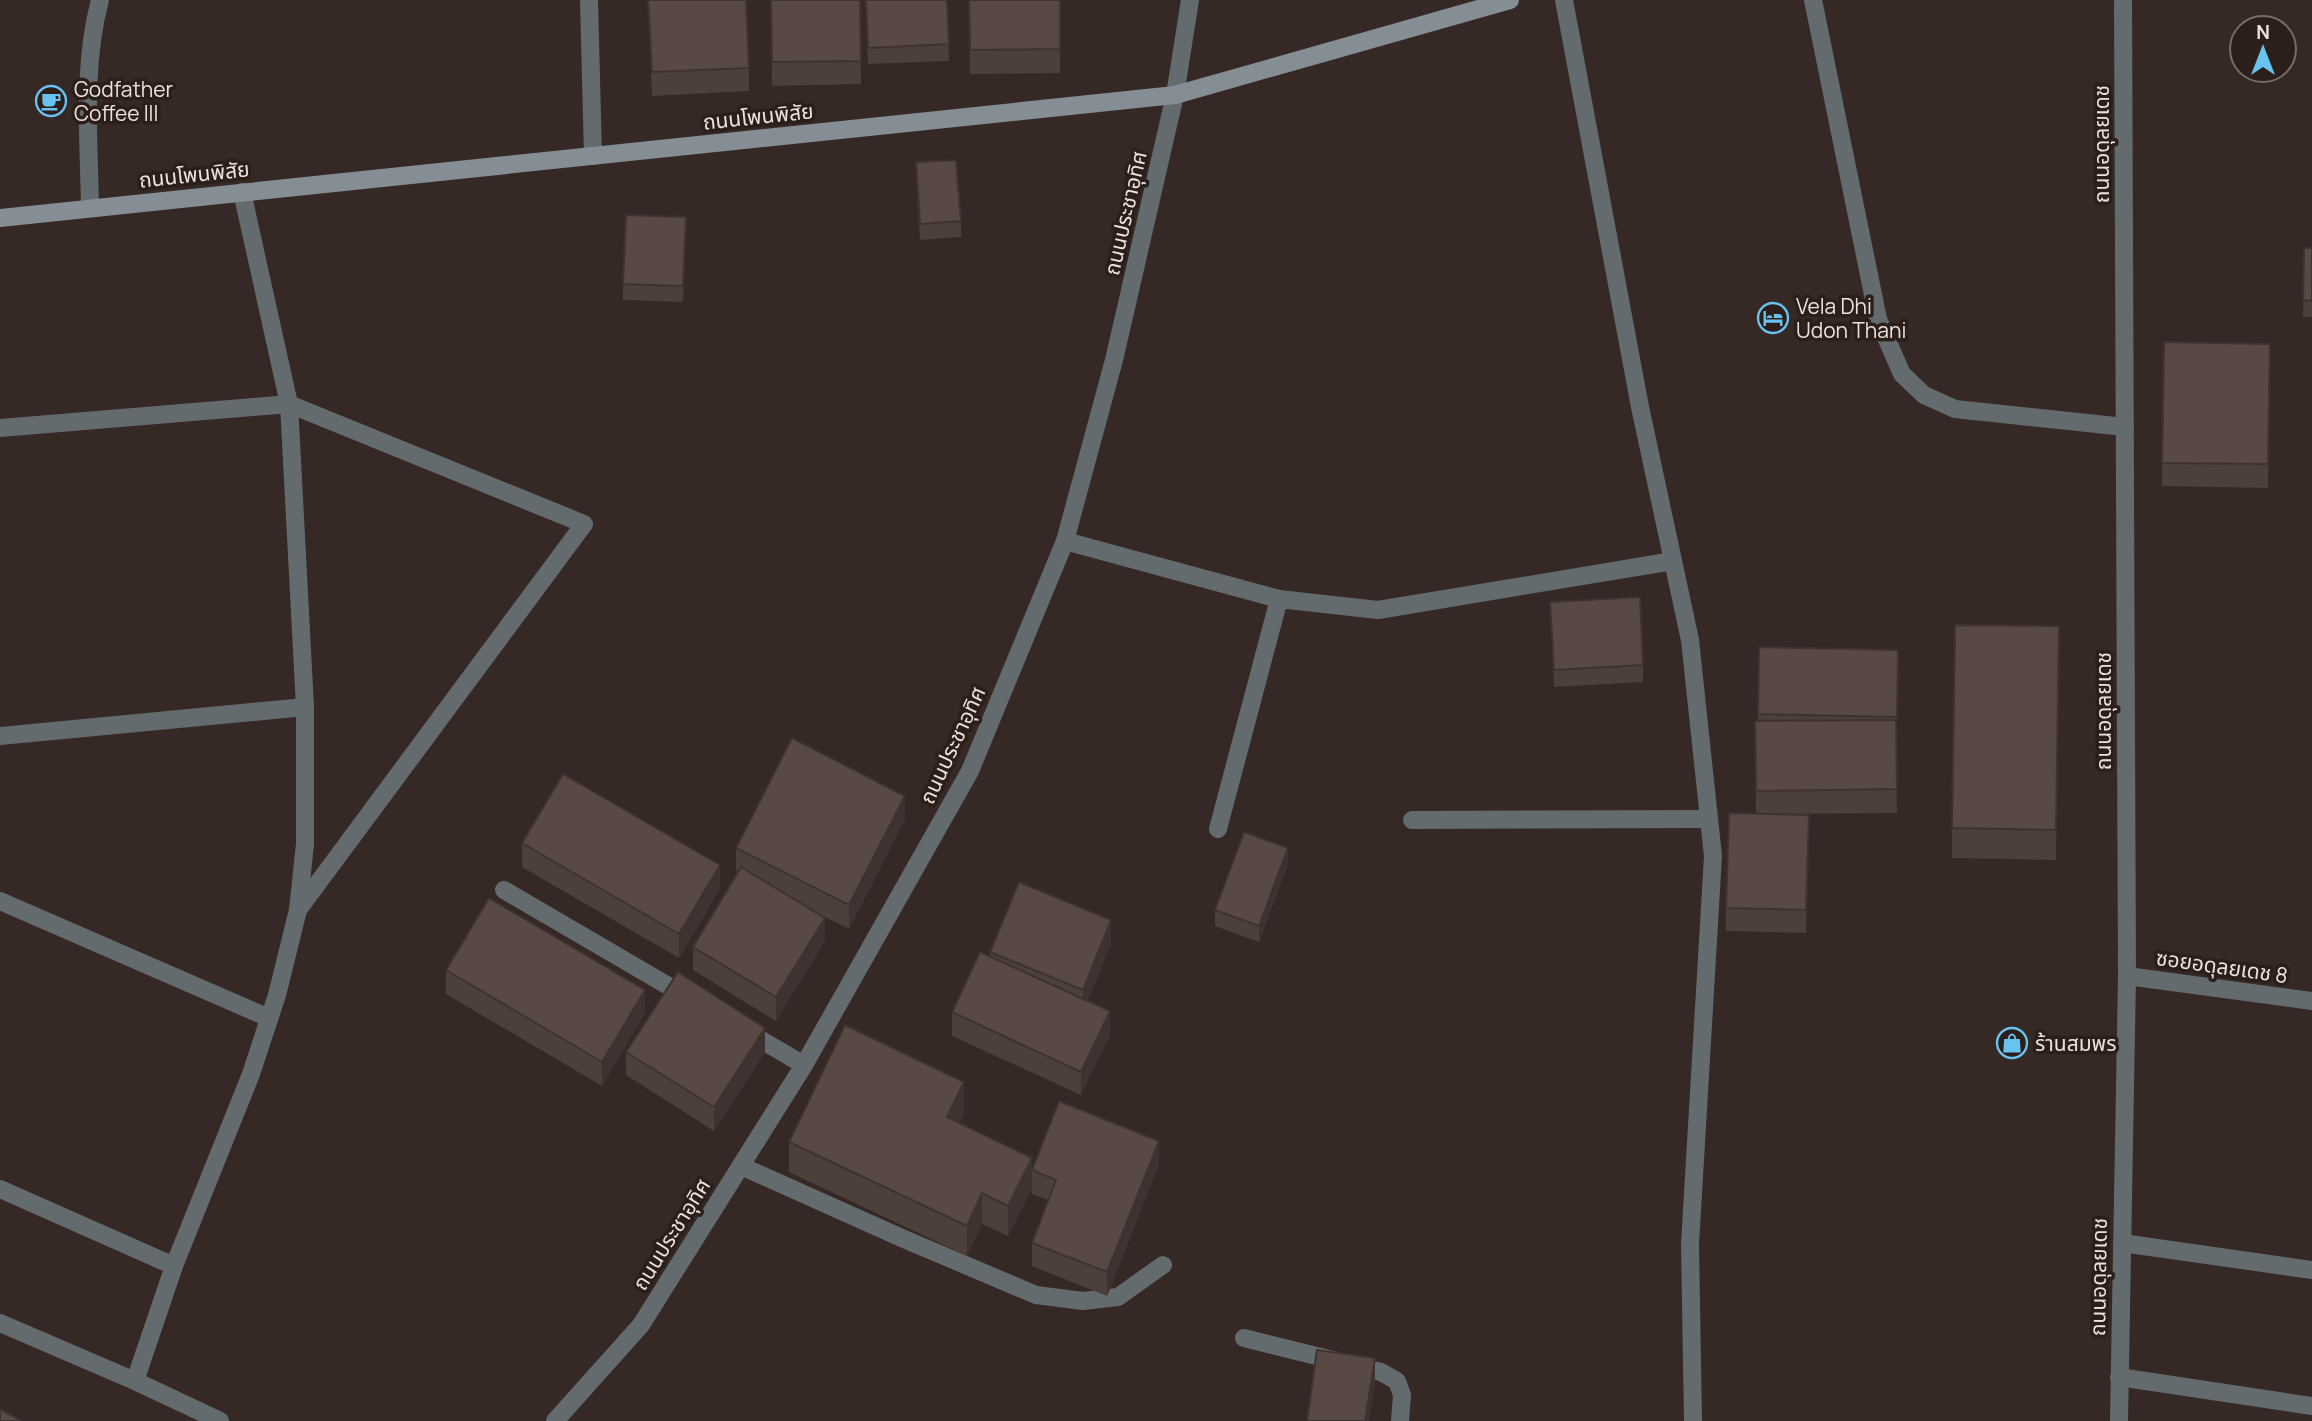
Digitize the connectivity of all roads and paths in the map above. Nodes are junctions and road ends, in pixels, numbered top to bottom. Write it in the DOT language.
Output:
graph roads {
  1 [pos="100,0"];
  2 [pos="589,0"];
  3 [pos="1190,0"];
  4 [pos="1510,0"];
  5 [pos="1564,0"];
  6 [pos="1813,0"];
  7 [pos="2123,0"];
  8 [pos="1175,95"];
  9 [pos="593,156"];
  10 [pos="242,192"];
  11 [pos="90,208"];
  12 [pos="0,218"];
  13 [pos="289,404"];
  14 [pos="2125,427"];
  15 [pos="0,428"];
  16 [pos="1065,541"];
  17 [pos="1673,561"];
  18 [pos="1279,599"];
  19 [pos="305,707"];
  20 [pos="0,736"];
  21 [pos="1709,819"];
  22 [pos="1412,820"];
  23 [pos="1218,829"];
  24 [pos="504,890"];
  25 [pos="0,901"];
  26 [pos="298,910"];
  27 [pos="2127,976"];
  28 [pos="2312,1001"];
  29 [pos="708,1009"];
  30 [pos="270,1018"];
  31 [pos="732,1023"];
  32 [pos="804,1065"];
  33 [pos="741,1166"];
  34 [pos="0,1189"];
  35 [pos="2122,1242"];
  36 [pos="1163,1265"];
  37 [pos="174,1266"];
  38 [pos="2312,1270"];
  39 [pos="0,1323"];
  40 [pos="1244,1338"];
  41 [pos="2119,1377"];
  42 [pos="135,1381"];
  43 [pos="2312,1406"];
  44 [pos="220,1421"];
  45 [pos="555,1421"];
  46 [pos="1400,1421"];
  47 [pos="1693,1421"];
  48 [pos="2119,1421"];
  1 -- 11 [label="street"];
  2 -- 9 [label="street"];
  3 -- 8 [label="street, ถนนประชาอุทิศ"];
  4 -- 8 [label="street, ถนนโพนพิสัย"];
  5 -- 17 [label="street"];
  6 -- 14 [label="street"];
  7 -- 14 [label="street, ถนนอดุลยเดช"];
  8 -- 9 [label="street, ถนนโพนพิสัย"];
  8 -- 16 [label="street, ถนนประชาอุทิศ"];
  9 -- 10 [label="street, ถนนโพนพิสัย"];
  10 -- 11 [label="street, ถนนโพนพิสัย"];
  10 -- 13 [label="street"];
  11 -- 12 [label="street, ถนนโพนพิสัย"];
  13 -- 15 [label="street"];
  13 -- 19 [label="street"];
  13 -- 26 [label="street"];
  14 -- 27 [label="street, ถนนอดุลยเดช"];
  16 -- 18 [label="street"];
  16 -- 32 [label="street, ถนนประชาอุทิศ"];
  17 -- 18 [label="street"];
  17 -- 21 [label="street"];
  18 -- 23 [label="street"];
  19 -- 20 [label="street"];
  19 -- 26 [label="street"];
  21 -- 22 [label="street"];
  21 -- 47 [label="street"];
  24 -- 29 [label="street"];
  25 -- 30 [label="street"];
  26 -- 30 [label="street"];
  27 -- 28 [label="street, ซอยอดุลยเดช 8"];
  27 -- 35 [label="street, ถนนอดุลยเดช"];
  30 -- 37 [label="street"];
  31 -- 32 [label="street"];
  32 -- 33 [label="street, ถนนประชาอุทิศ"];
  33 -- 36 [label="street"];
  33 -- 45 [label="street, ถนนประชาอุทิศ"];
  34 -- 37 [label="street"];
  35 -- 38 [label="street"];
  35 -- 41 [label="street, ถนนอดุลยเดช"];
  37 -- 42 [label="street"];
  39 -- 42 [label="street"];
  40 -- 46 [label="street"];
  41 -- 43 [label="street"];
  41 -- 48 [label="street, ถนนอดุลยเดช"];
  42 -- 44 [label="street"];
}
